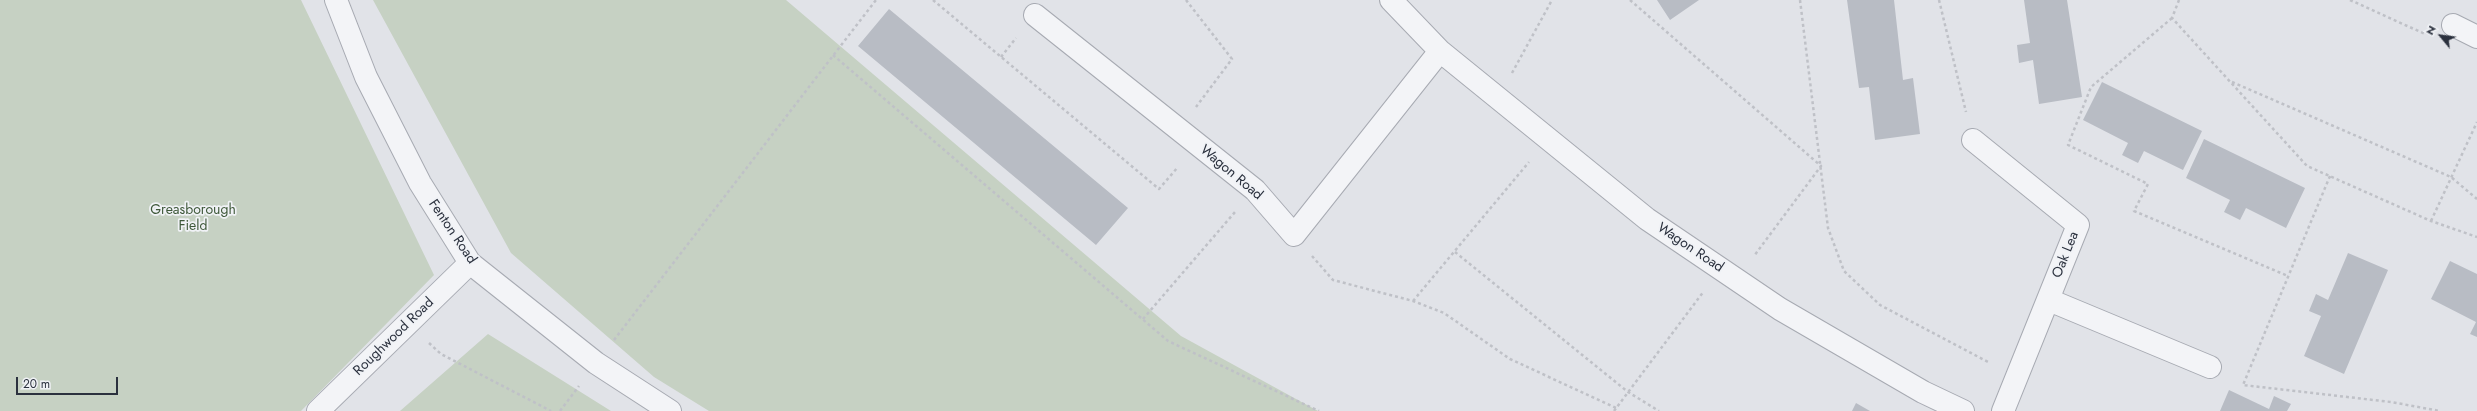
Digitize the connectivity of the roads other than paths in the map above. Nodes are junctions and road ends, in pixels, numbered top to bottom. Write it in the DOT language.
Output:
graph roads {
  1 [pos="336,0"];
  2 [pos="1391,0"];
  3 [pos="1035,15"];
  4 [pos="2453,25"];
  5 [pos="2477,37"];
  6 [pos="1440,51"];
  7 [pos="1973,140"];
  8 [pos="470,263"];
  9 [pos="2049,300"];
  10 [pos="2210,367"];
  11 [pos="318,411"];
  12 [pos="670,411"];
  13 [pos="1963,411"];
  14 [pos="2003,411"];
  1 -- 8 [label="street, Fenton Road"];
  2 -- 6 [label="street, Wagon Road"];
  3 -- 6 [label="street, Wagon Road"];
  4 -- 5 [label="street"];
  6 -- 13 [label="street, Wagon Road"];
  7 -- 9 [label="street, Oak Lea"];
  8 -- 11 [label="street, Roughwood Road"];
  8 -- 12 [label="street, Fenton Road"];
  9 -- 10 [label="street"];
  9 -- 14 [label="street, Oak Lea"];
}
